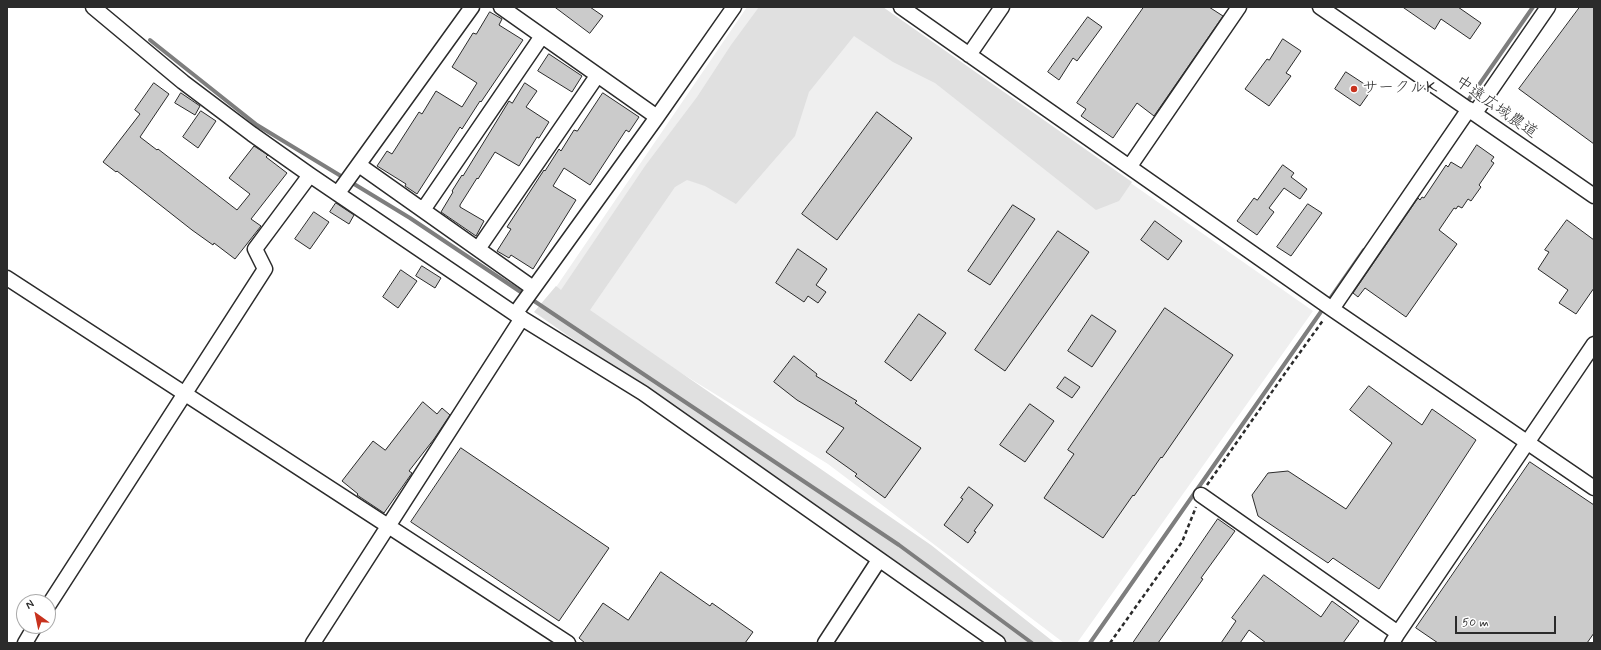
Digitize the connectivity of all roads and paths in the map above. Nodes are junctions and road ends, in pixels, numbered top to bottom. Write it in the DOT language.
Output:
graph roads {
  1 [pos="93,7"];
  2 [pos="472,7"];
  3 [pos="500,7"];
  4 [pos="734,7"];
  5 [pos="901,7"];
  6 [pos="1002,7"];
  7 [pos="1239,7"];
  8 [pos="1320,7"];
  9 [pos="1548,7"];
  10 [pos="542,36"];
  11 [pos="969,55"];
  12 [pos="597,76"];
  13 [pos="1472,111"];
  14 [pos="656,117"];
  15 [pos="359,165"];
  16 [pos="1130,166"];
  17 [pos="310,175"];
  18 [pos="338,193"];
  19 [pos="1594,196"];
  20 [pos="422,210"];
  21 [pos="478,249"];
  22 [pos="7,278"];
  23 [pos="533,288"];
  24 [pos="1332,309"];
  25 [pos="519,316"];
  26 [pos="1594,344"];
  27 [pos="185,393"];
  28 [pos="1526,443"];
  29 [pos="1594,488"];
  30 [pos="1201,494"];
  31 [pos="389,527"];
  32 [pos="879,560"];
  33 [pos="56,594"];
  34 [pos="30,634"];
  35 [pos="1397,639"];
  36 [pos="24,643"];
  37 [pos="313,643"];
  38 [pos="568,643"];
  39 [pos="825,643"];
  40 [pos="998,643"];
  41 [pos="1110,643"];
  1 -- 17 [label="street"];
  2 -- 15 [label="street"];
  3 -- 10 [label="street"];
  4 -- 14 [label="street"];
  5 -- 11 [label="street"];
  6 -- 11 [label="street"];
  7 -- 16 [label="street"];
  8 -- 13 [label="street, 中遠広域農道"];
  9 -- 13 [label="street"];
  10 -- 12 [label="street"];
  10 -- 20 [label="street"];
  11 -- 16 [label="street"];
  12 -- 14 [label="street"];
  12 -- 21 [label="street"];
  13 -- 19 [label="street, 中遠広域農道"];
  13 -- 24 [label="street"];
  14 -- 23 [label="street"];
  15 -- 18 [label="street"];
  15 -- 20 [label="street"];
  16 -- 24 [label="street"];
  17 -- 18 [label="street"];
  17 -- 27 [label="street"];
  18 -- 25 [label="street"];
  20 -- 21 [label="street"];
  21 -- 23 [label="street"];
  22 -- 27 [label="street"];
  23 -- 25 [label="street"];
  24 -- 28 [label="street"];
  24 -- 30 [label="path"];
  25 -- 31 [label="street"];
  25 -- 32 [label="street"];
  26 -- 28 [label="street"];
  27 -- 31 [label="street"];
  27 -- 33 [label="street"];
  28 -- 29 [label="street"];
  28 -- 35 [label="street"];
  30 -- 35 [label="street"];
  30 -- 41 [label="path"];
  31 -- 37 [label="street"];
  31 -- 38 [label="street"];
  32 -- 39 [label="street"];
  32 -- 40 [label="street"];
  34 -- 36 [label="street"];
}
